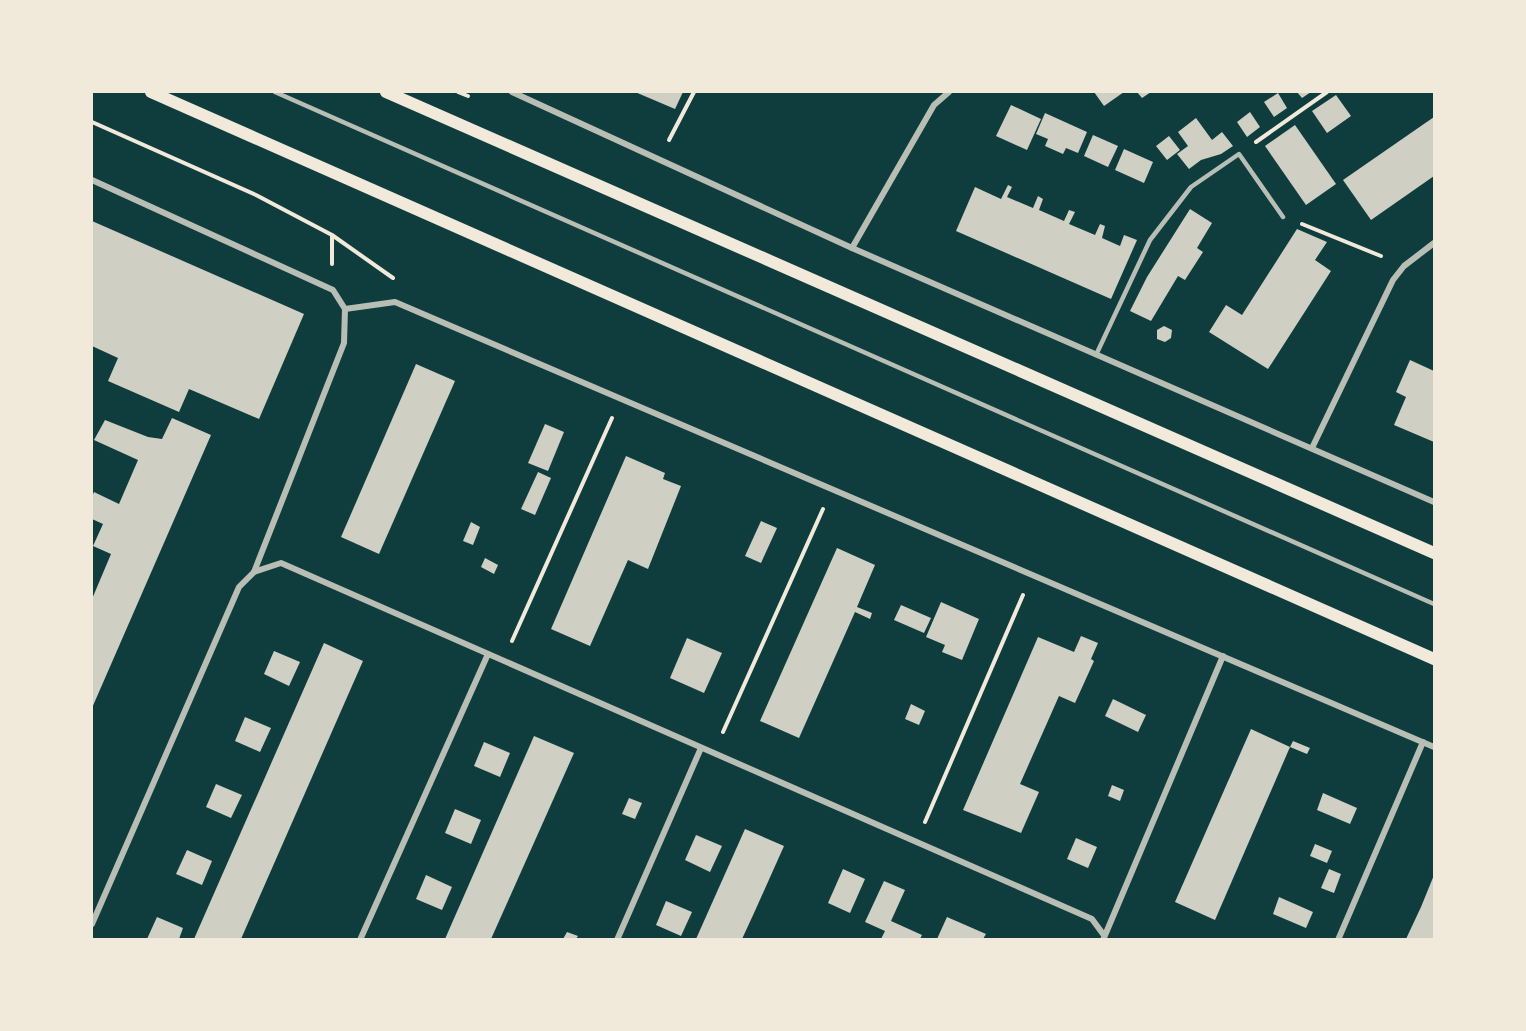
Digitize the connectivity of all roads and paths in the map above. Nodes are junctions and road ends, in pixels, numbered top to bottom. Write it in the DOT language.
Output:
graph roads {
  1 [pos="151,92"];
  2 [pos="275,92"];
  3 [pos="386,92"];
  4 [pos="512,92"];
  5 [pos="694,92"];
  6 [pos="1327,92"];
  7 [pos="946,93"];
  8 [pos="92,122"];
  9 [pos="1239,154"];
  10 [pos="659,160"];
  11 [pos="92,180"];
  12 [pos="1283,217"];
  13 [pos="1434,243"];
  14 [pos="852,248"];
  15 [pos="1404,266"];
  16 [pos="401,284"];
  17 [pos="345,309"];
  18 [pos="1095,355"];
  19 [pos="620,398"];
  20 [pos="1312,448"];
  21 [pos="832,489"];
  22 [pos="1434,502"];
  23 [pos="1434,553"];
  24 [pos="254,572"];
  25 [pos="1032,574"];
  26 [pos="1434,604"];
  27 [pos="488,654"];
  28 [pos="1223,656"];
  29 [pos="1434,659"];
  30 [pos="503,661"];
  31 [pos="1423,742"];
  32 [pos="1434,747"];
  33 [pos="701,748"];
  34 [pos="714,753"];
  35 [pos="916,842"];
  36 [pos="92,924"];
  37 [pos="1103,937"];
  38 [pos="360,939"];
  39 [pos="616,939"];
  40 [pos="1338,939"];
  1 -- 29 [label="main road"];
  2 -- 26 [label="lane"];
  3 -- 23 [label="main road"];
  4 -- 10 [label="street"];
  5 -- 10 [label="path"];
  6 -- 9 [label="path"];
  7 -- 14 [label="street"];
  8 -- 16 [label="path"];
  9 -- 12 [label="lane"];
  9 -- 18 [label="lane"];
  10 -- 14 [label="street"];
  11 -- 17 [label="street"];
  12 -- 15 [label="path"];
  13 -- 15 [label="street"];
  14 -- 18 [label="street"];
  15 -- 20 [label="street"];
  17 -- 19 [label="street"];
  17 -- 24 [label="street"];
  18 -- 20 [label="street"];
  19 -- 21 [label="street"];
  19 -- 30 [label="path"];
  20 -- 22 [label="street"];
  21 -- 25 [label="street"];
  21 -- 34 [label="path"];
  24 -- 27 [label="street"];
  24 -- 36 [label="street"];
  25 -- 28 [label="street"];
  25 -- 35 [label="path"];
  27 -- 30 [label="street"];
  27 -- 38 [label="street"];
  28 -- 31 [label="street"];
  28 -- 37 [label="street"];
  30 -- 33 [label="street"];
  31 -- 32 [label="street"];
  31 -- 40 [label="street"];
  33 -- 34 [label="street"];
  33 -- 39 [label="street"];
  34 -- 35 [label="street"];
  35 -- 37 [label="street"];
}
